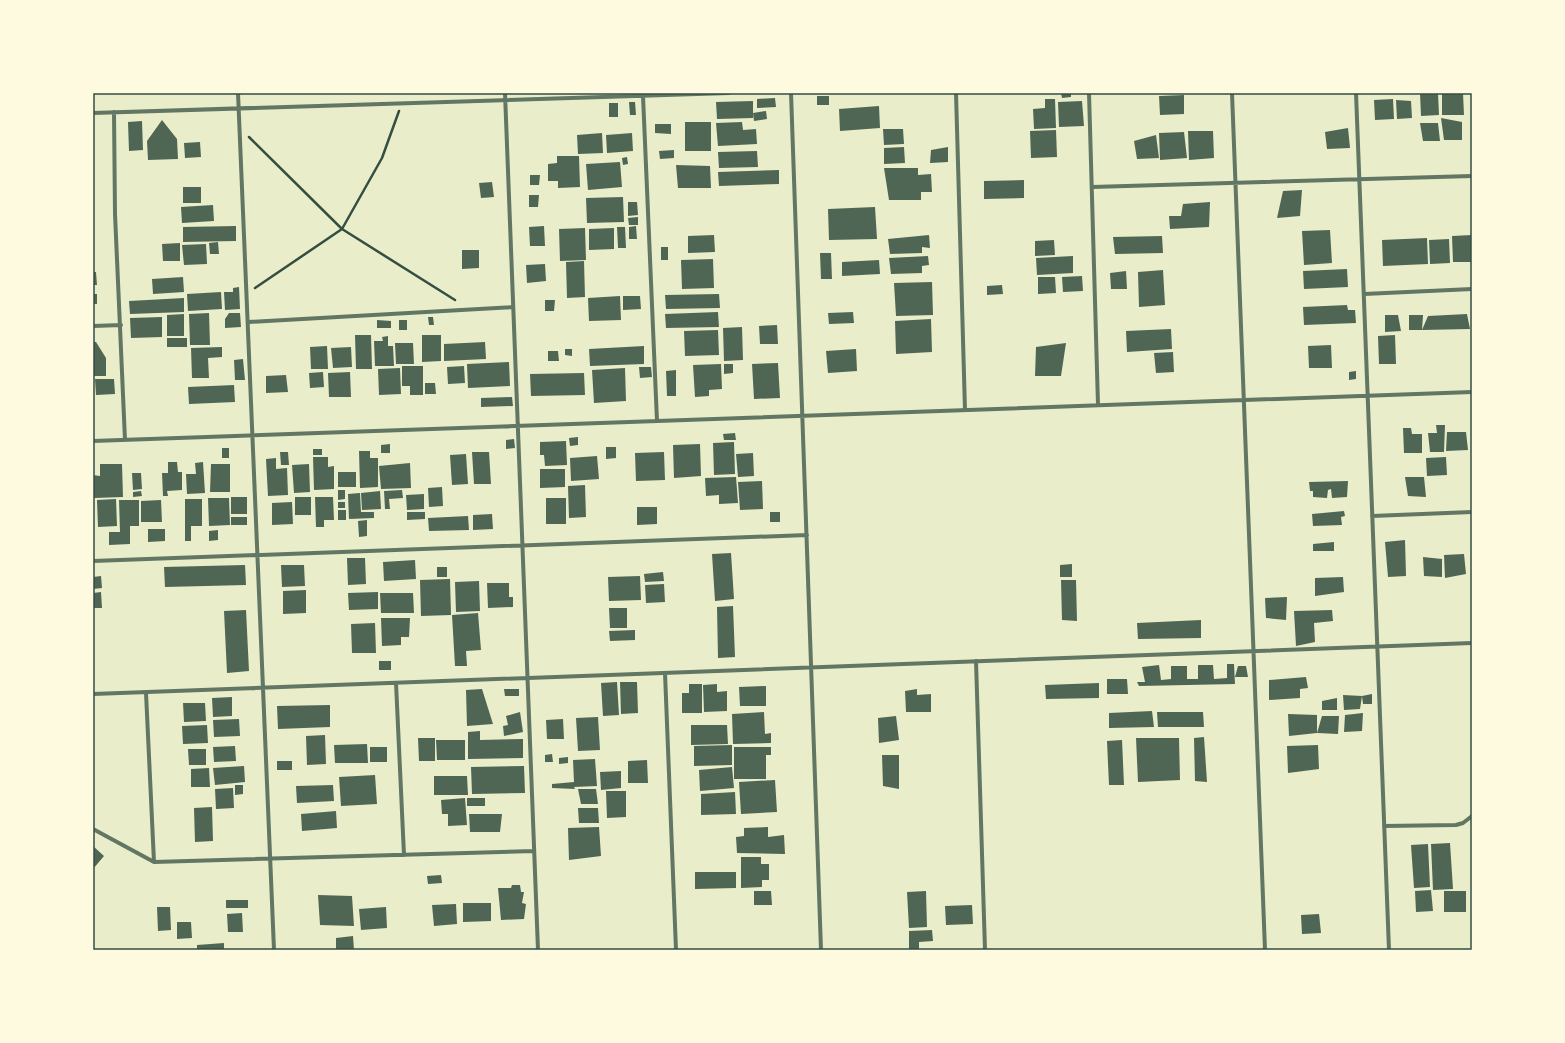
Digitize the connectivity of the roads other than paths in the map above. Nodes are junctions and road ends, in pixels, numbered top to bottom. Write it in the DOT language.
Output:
graph roads {
  1 [pos="238,93"];
  2 [pos="505,93"];
  3 [pos="729,93"];
  4 [pos="791,93"];
  5 [pos="956,93"];
  6 [pos="1089,93"];
  7 [pos="1232,93"];
  8 [pos="1356,93"];
  9 [pos="643,96"];
  10 [pos="505,100"];
  11 [pos="239,108"];
  12 [pos="114,112"];
  13 [pos="93,113"];
  14 [pos="1472,176"];
  15 [pos="1359,179"];
  16 [pos="1235,182"];
  17 [pos="1092,187"];
  18 [pos="1472,289"];
  19 [pos="1364,294"];
  20 [pos="513,307"];
  21 [pos="249,322"];
  22 [pos="121,324"];
  23 [pos="93,326"];
  24 [pos="1472,392"];
  25 [pos="1368,396"];
  26 [pos="1244,400"];
  27 [pos="1098,405"];
  28 [pos="966,410"];
  29 [pos="802,416"];
  30 [pos="657,421"];
  31 [pos="518,426"];
  32 [pos="252,435"];
  33 [pos="125,440"];
  34 [pos="93,441"];
  35 [pos="1472,512"];
  36 [pos="1372,516"];
  37 [pos="807,535"];
  38 [pos="522,545"];
  39 [pos="257,555"];
  40 [pos="93,561"];
  41 [pos="1472,642"];
  42 [pos="1377,646"];
  43 [pos="1254,651"];
  44 [pos="976,661"];
  45 [pos="811,668"];
  46 [pos="665,673"];
  47 [pos="527,678"];
  48 [pos="396,683"];
  49 [pos="264,688"];
  50 [pos="146,692"];
  51 [pos="93,694"];
  52 [pos="1472,816"];
  53 [pos="1384,826"];
  54 [pos="93,829"];
  55 [pos="534,851"];
  56 [pos="404,855"];
  57 [pos="270,859"];
  58 [pos="154,862"];
  59 [pos="274,950"];
  60 [pos="538,950"];
  61 [pos="676,950"];
  62 [pos="821,950"];
  63 [pos="985,950"];
  64 [pos="1265,950"];
  65 [pos="1389,950"];
  1 -- 11 [label="street"];
  2 -- 10 [label="street"];
  3 -- 9 [label="street"];
  4 -- 29 [label="street"];
  5 -- 28 [label="street"];
  6 -- 17 [label="street"];
  7 -- 16 [label="street"];
  8 -- 15 [label="street"];
  9 -- 10 [label="street"];
  9 -- 30 [label="street"];
  10 -- 11 [label="street"];
  10 -- 20 [label="street"];
  11 -- 12 [label="street"];
  11 -- 21 [label="street"];
  12 -- 13 [label="street"];
  12 -- 22 [label="street"];
  14 -- 15 [label="street"];
  15 -- 16 [label="street"];
  15 -- 19 [label="street"];
  16 -- 17 [label="street"];
  16 -- 26 [label="street"];
  17 -- 27 [label="street"];
  18 -- 19 [label="street"];
  19 -- 25 [label="street"];
  20 -- 21 [label="street"];
  20 -- 31 [label="street"];
  21 -- 32 [label="street"];
  22 -- 23 [label="street"];
  22 -- 33 [label="street"];
  24 -- 25 [label="street"];
  25 -- 26 [label="street"];
  25 -- 36 [label="street"];
  26 -- 27 [label="street"];
  26 -- 43 [label="street"];
  27 -- 28 [label="street"];
  28 -- 29 [label="street"];
  29 -- 30 [label="street"];
  29 -- 37 [label="street"];
  30 -- 31 [label="street"];
  31 -- 32 [label="street"];
  31 -- 38 [label="street"];
  32 -- 33 [label="street"];
  32 -- 39 [label="street"];
  33 -- 34 [label="street"];
  35 -- 36 [label="street"];
  36 -- 42 [label="street"];
  37 -- 38 [label="street"];
  37 -- 45 [label="street"];
  38 -- 39 [label="street"];
  38 -- 47 [label="street"];
  39 -- 40 [label="street"];
  39 -- 49 [label="street"];
  41 -- 42 [label="street"];
  42 -- 43 [label="street"];
  42 -- 53 [label="street"];
  43 -- 44 [label="street"];
  43 -- 64 [label="street"];
  44 -- 45 [label="street"];
  44 -- 63 [label="street"];
  45 -- 46 [label="street"];
  45 -- 62 [label="street"];
  46 -- 47 [label="street"];
  46 -- 61 [label="street"];
  47 -- 48 [label="street"];
  47 -- 55 [label="street"];
  48 -- 49 [label="street"];
  48 -- 56 [label="street"];
  49 -- 50 [label="street"];
  49 -- 57 [label="street"];
  50 -- 51 [label="street"];
  50 -- 58 [label="street"];
  52 -- 53 [label="street"];
  53 -- 65 [label="street"];
  54 -- 58 [label="street"];
  55 -- 56 [label="street"];
  55 -- 60 [label="street"];
  56 -- 57 [label="street"];
  57 -- 58 [label="street"];
  57 -- 59 [label="street"];
}
